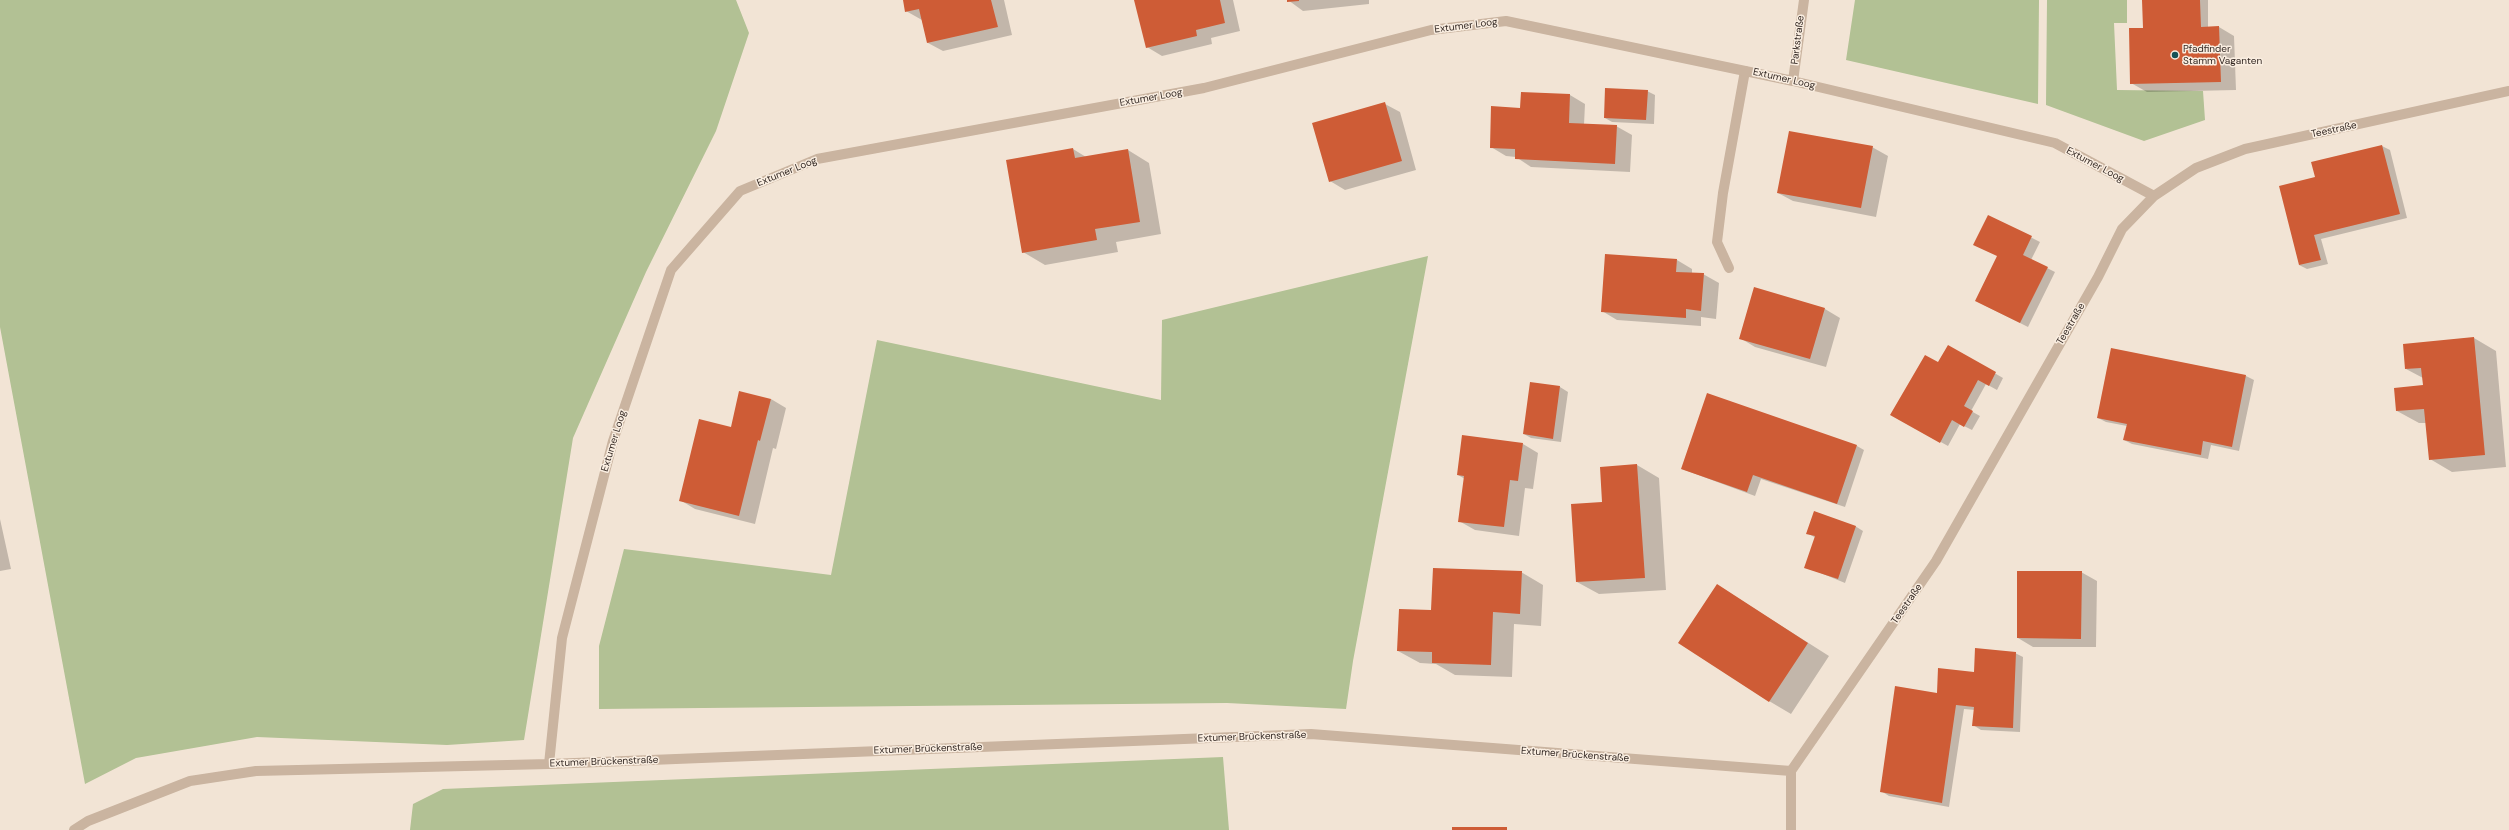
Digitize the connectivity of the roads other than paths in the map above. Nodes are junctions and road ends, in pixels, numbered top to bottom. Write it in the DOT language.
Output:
graph roads {
  1 [pos="1804,0"];
  2 [pos="1745,71"];
  3 [pos="1793,81"];
  4 [pos="2509,91"];
  5 [pos="2154,196"];
  6 [pos="1729,268"];
  7 [pos="549,764"];
  8 [pos="1791,771"];
  9 [pos="74,830"];
  10 [pos="1791,830"];
  1 -- 3 [label="street, Parkstraße"];
  2 -- 3 [label="street, Extumer Loog"];
  2 -- 6 [label="street"];
  2 -- 7 [label="street, Extumer Loog"];
  3 -- 5 [label="street, Extumer Loog"];
  4 -- 5 [label="street, Teestraße"];
  5 -- 8 [label="street, Teestraße"];
  7 -- 8 [label="street, Extumer Brückenstraße"];
  7 -- 9 [label="street, Extumer Brückenstraße"];
  8 -- 10 [label="street"];
}
